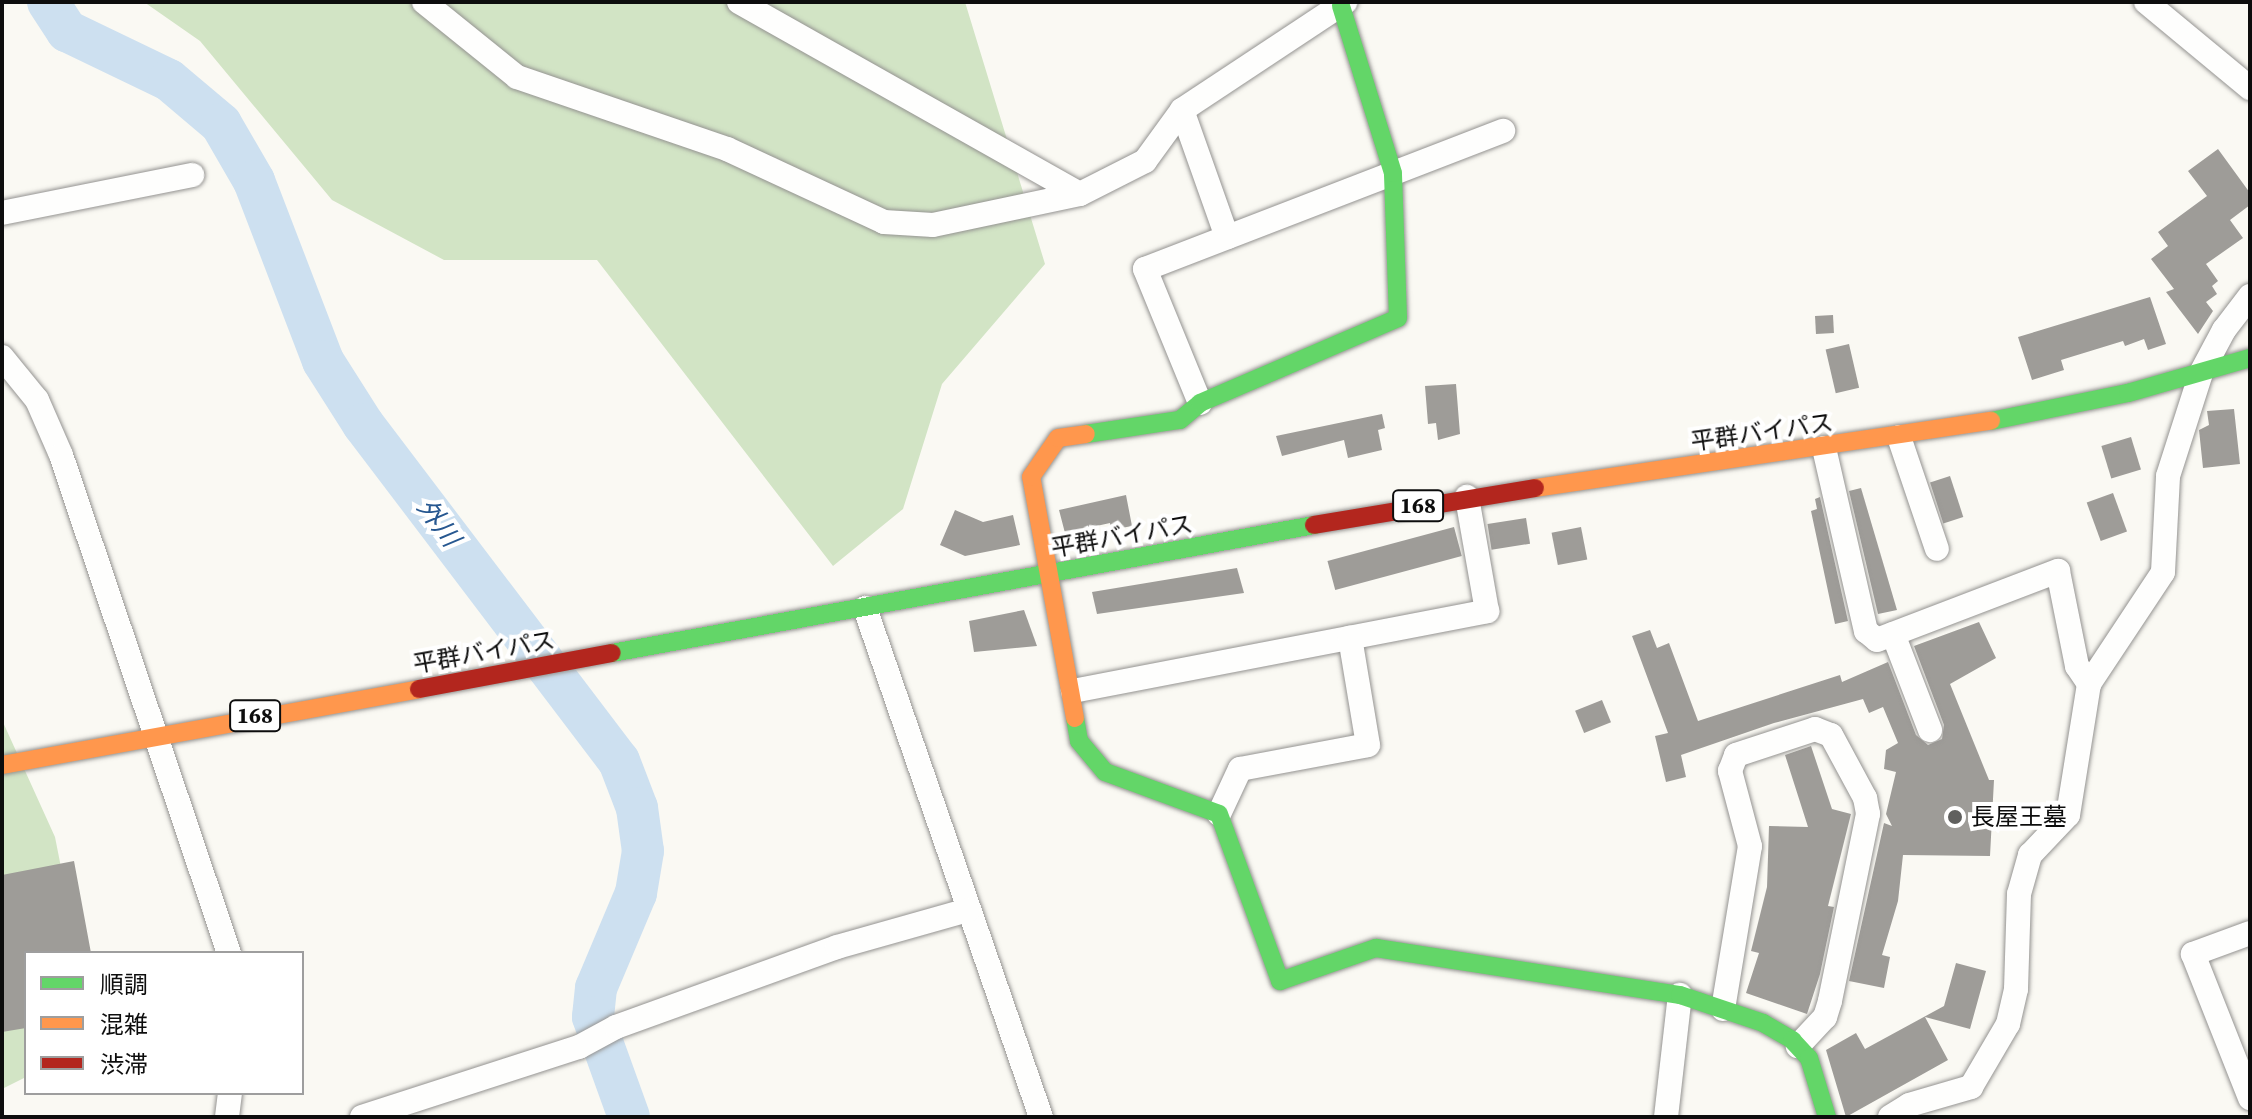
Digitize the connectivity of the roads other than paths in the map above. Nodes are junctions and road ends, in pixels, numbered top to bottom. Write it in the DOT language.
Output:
graph roads {
  1 [pos="424,2"];
  2 [pos="739,2"];
  3 [pos="2146,2"];
  4 [pos="1343,4"];
  5 [pos="2250,88"];
  6 [pos="1182,110"];
  7 [pos="1503,131"];
  8 [pos="1393,173"];
  9 [pos="192,175"];
  10 [pos="1080,194"];
  11 [pos="2,213"];
  12 [pos="1227,237"];
  13 [pos="2250,296"];
  14 [pos="2,357"];
  15 [pos="2250,358"];
  16 [pos="2201,373"];
  17 [pos="1200,403"];
  18 [pos="1899,437"];
  19 [pos="1824,448"];
  20 [pos="1467,497"];
  21 [pos="1937,549"];
  22 [pos="1051,573"];
  23 [pos="865,608"];
  24 [pos="1893,634"];
  25 [pos="1350,637"];
  26 [pos="2089,684"];
  27 [pos="1073,691"];
  28 [pos="1930,730"];
  29 [pos="155,734"];
  30 [pos="2,765"];
  31 [pos="1219,814"];
  32 [pos="968,910"];
  33 [pos="2250,933"];
  34 [pos="228,951"];
  35 [pos="1680,995"];
  36 [pos="1723,1009"];
  37 [pos="1798,1046"];
  38 [pos="2249,1091"];
  39 [pos="230,1095"];
  40 [pos="227,1117"];
  41 [pos="362,1117"];
  42 [pos="1041,1117"];
  43 [pos="1666,1117"];
  44 [pos="1827,1117"];
  45 [pos="1890,1117"];
  1 -- 10 [label="street"];
  2 -- 10 [label="street"];
  3 -- 5 [label="street"];
  4 -- 6 [label="street"];
  4 -- 8 [label="main road"];
  6 -- 10 [label="street"];
  6 -- 12 [label="street"];
  7 -- 8 [label="street"];
  8 -- 12 [label="street"];
  8 -- 17 [label="main road"];
  9 -- 11 [label="street"];
  12 -- 17 [label="street"];
  13 -- 16 [label="street"];
  14 -- 29 [label="street"];
  15 -- 16 [label="main road, 平群バイパス / 168"];
  16 -- 18 [label="main road, 平群バイパス / 168"];
  16 -- 26 [label="street"];
  17 -- 22 [label="main road"];
  18 -- 19 [label="main road, 平群バイパス / 168"];
  18 -- 21 [label="street"];
  19 -- 20 [label="main road, 平群バイパス / 168"];
  19 -- 24 [label="street"];
  20 -- 22 [label="main road, 平群バイパス / 168"];
  20 -- 25 [label="street"];
  22 -- 23 [label="main road, 平群バイパス / 168"];
  22 -- 27 [label="main road"];
  23 -- 29 [label="main road, 平群バイパス / 168"];
  23 -- 32 [label="street"];
  24 -- 26 [label="street"];
  24 -- 28 [label="street"];
  25 -- 27 [label="street"];
  25 -- 31 [label="street"];
  26 -- 45 [label="street"];
  27 -- 31 [label="main road"];
  29 -- 30 [label="main road, 平群バイパス / 168"];
  29 -- 34 [label="street"];
  31 -- 35 [label="main road"];
  32 -- 41 [label="street"];
  32 -- 42 [label="street"];
  33 -- 38 [label="street"];
  35 -- 36 [label="main road"];
  35 -- 43 [label="street"];
  36 -- 37 [label="main road"];
  36 -- 37 [label="street"];
  37 -- 44 [label="main road"];
  39 -- 40 [label="street"];
}
